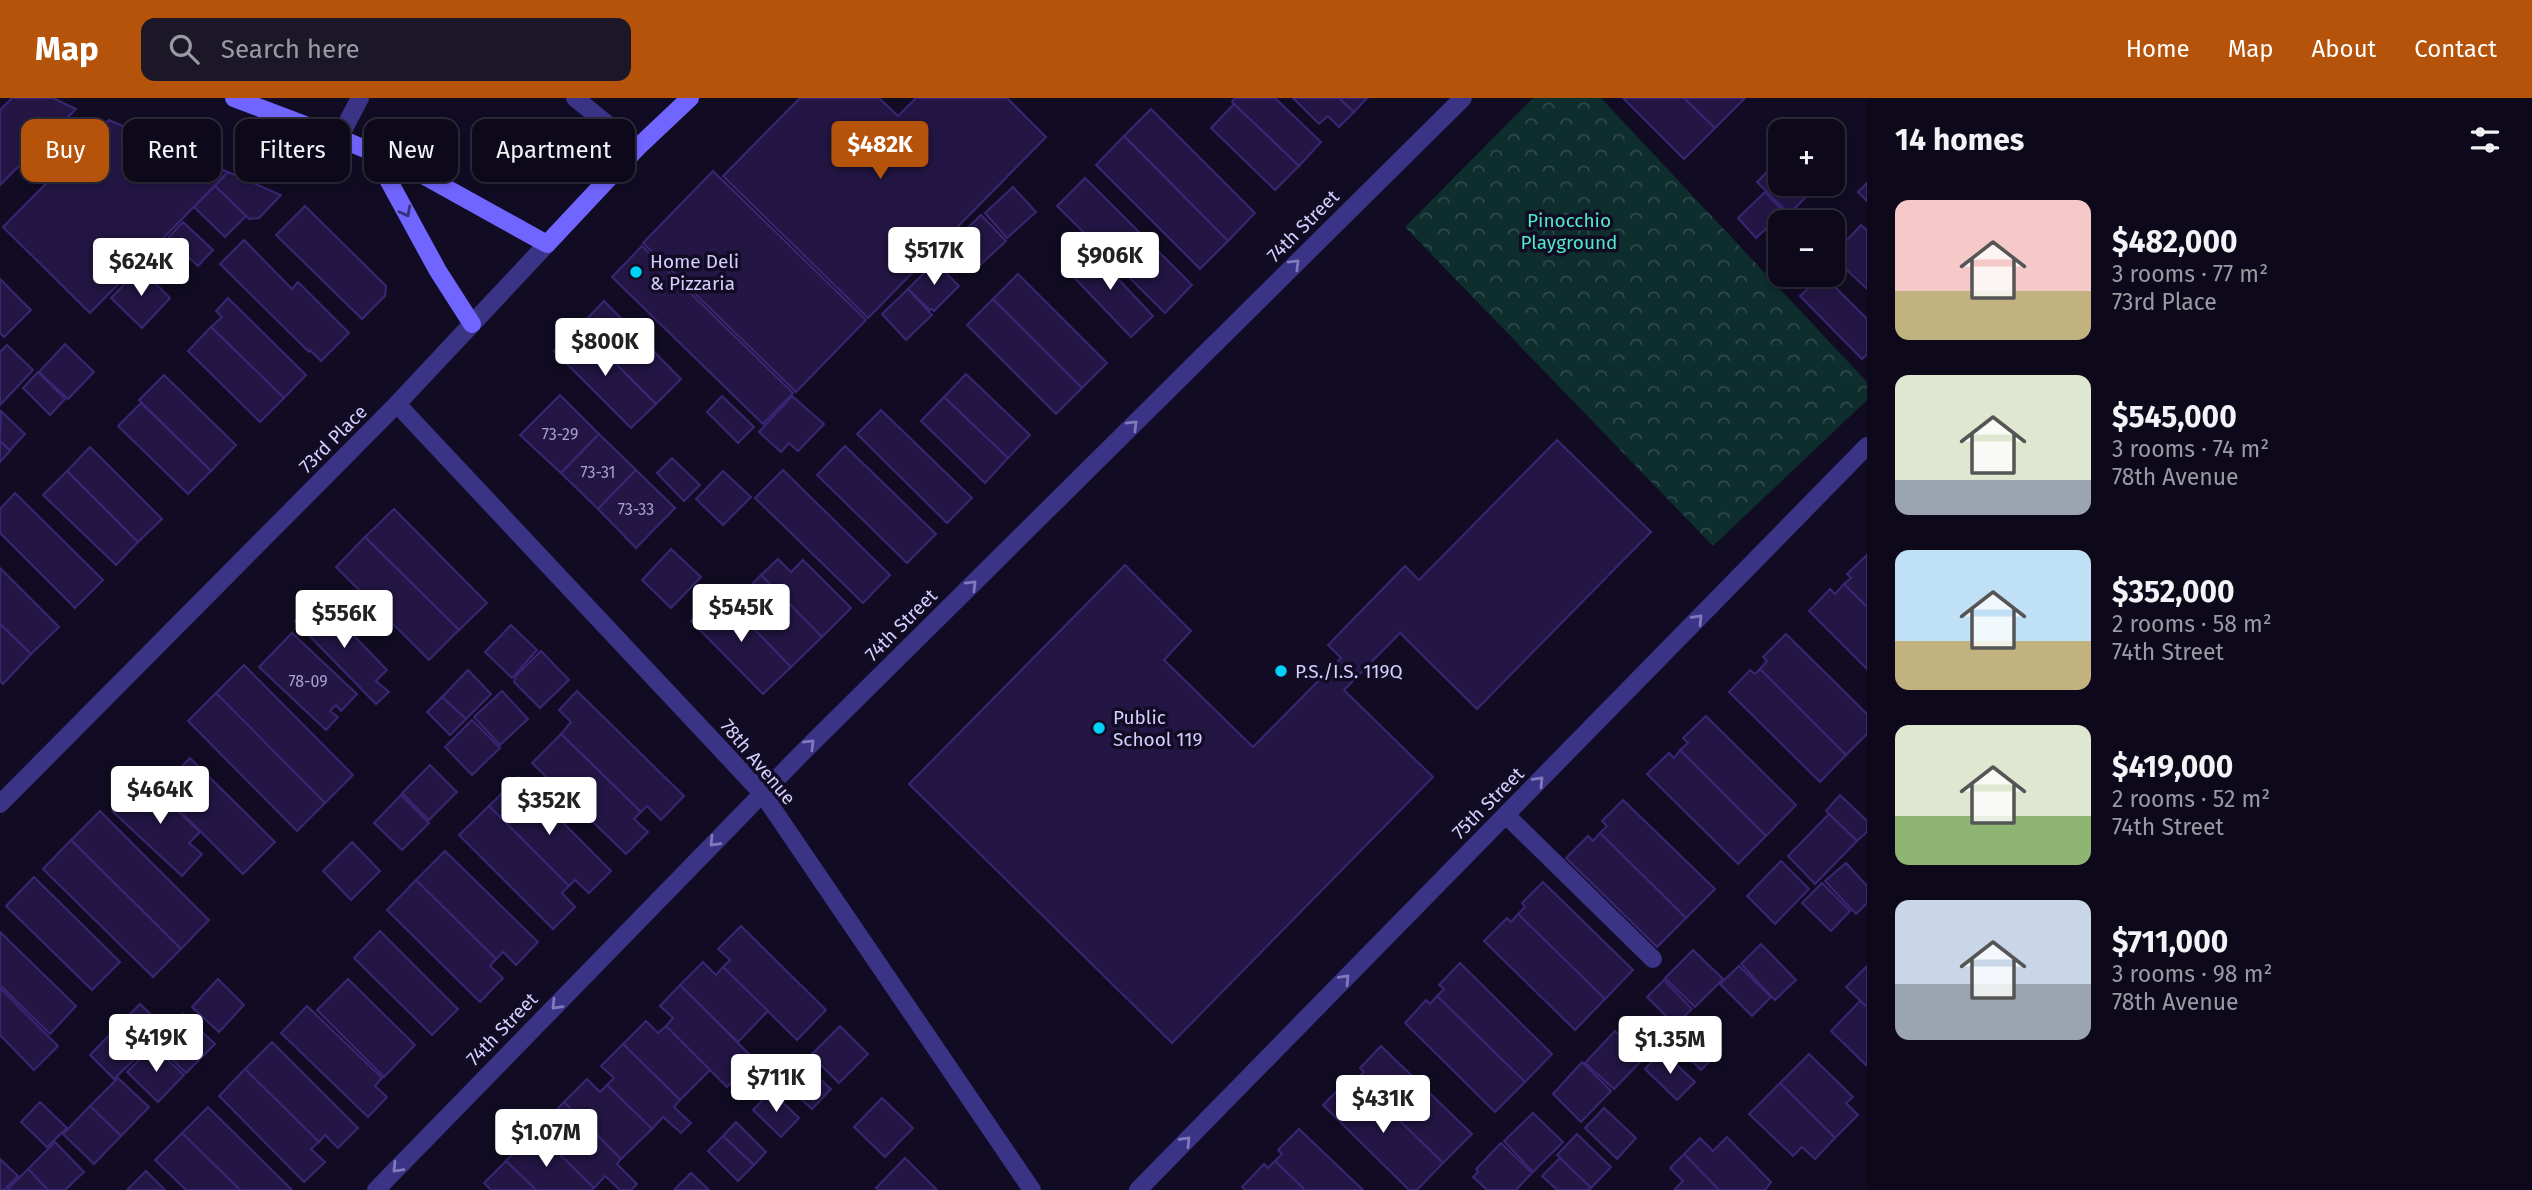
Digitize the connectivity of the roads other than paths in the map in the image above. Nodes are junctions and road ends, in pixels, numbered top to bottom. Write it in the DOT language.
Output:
graph roads {
  1 [pos="234,98"];
  2 [pos="359,98"];
  3 [pos="575,98"];
  4 [pos="690,98"];
  5 [pos="1463,98"];
  6 [pos="290,119"];
  7 [pos="349,119"];
  8 [pos="638,148"];
  9 [pos="389,182"];
  10 [pos="435,182"];
  11 [pos="547,244"];
  12 [pos="472,324"];
  13 [pos="397,404"];
  14 [pos="1867,446"];
  15 [pos="762,793"];
  16 [pos="0,804"];
  17 [pos="1506,814"];
  18 [pos="1653,959"];
  19 [pos="376,1190"];
  20 [pos="1032,1190"];
  21 [pos="1138,1190"];
  1 -- 6 [label="main road"];
  2 -- 7 [label="street"];
  3 -- 8 [label="street"];
  4 -- 8 [label="main road, 73rd Place"];
  15 -- 5 [label="street, 74th Street, one-way"];
  8 -- 11 [label="main road, 73rd Place"];
  9 -- 12 [label="main road, one-way"];
  10 -- 11 [label="main road"];
  11 -- 12 [label="street, 73rd Place"];
  12 -- 13 [label="street, 73rd Place"];
  13 -- 15 [label="street, 78th Avenue"];
  13 -- 16 [label="street, 73rd Place"];
  17 -- 14 [label="street, 75th Street, one-way"];
  15 -- 19 [label="street, 74th Street, one-way"];
  15 -- 20 [label="street, 78th Avenue"];
  17 -- 18 [label="street"];
  21 -- 17 [label="street, 75th Street, one-way"];
}
